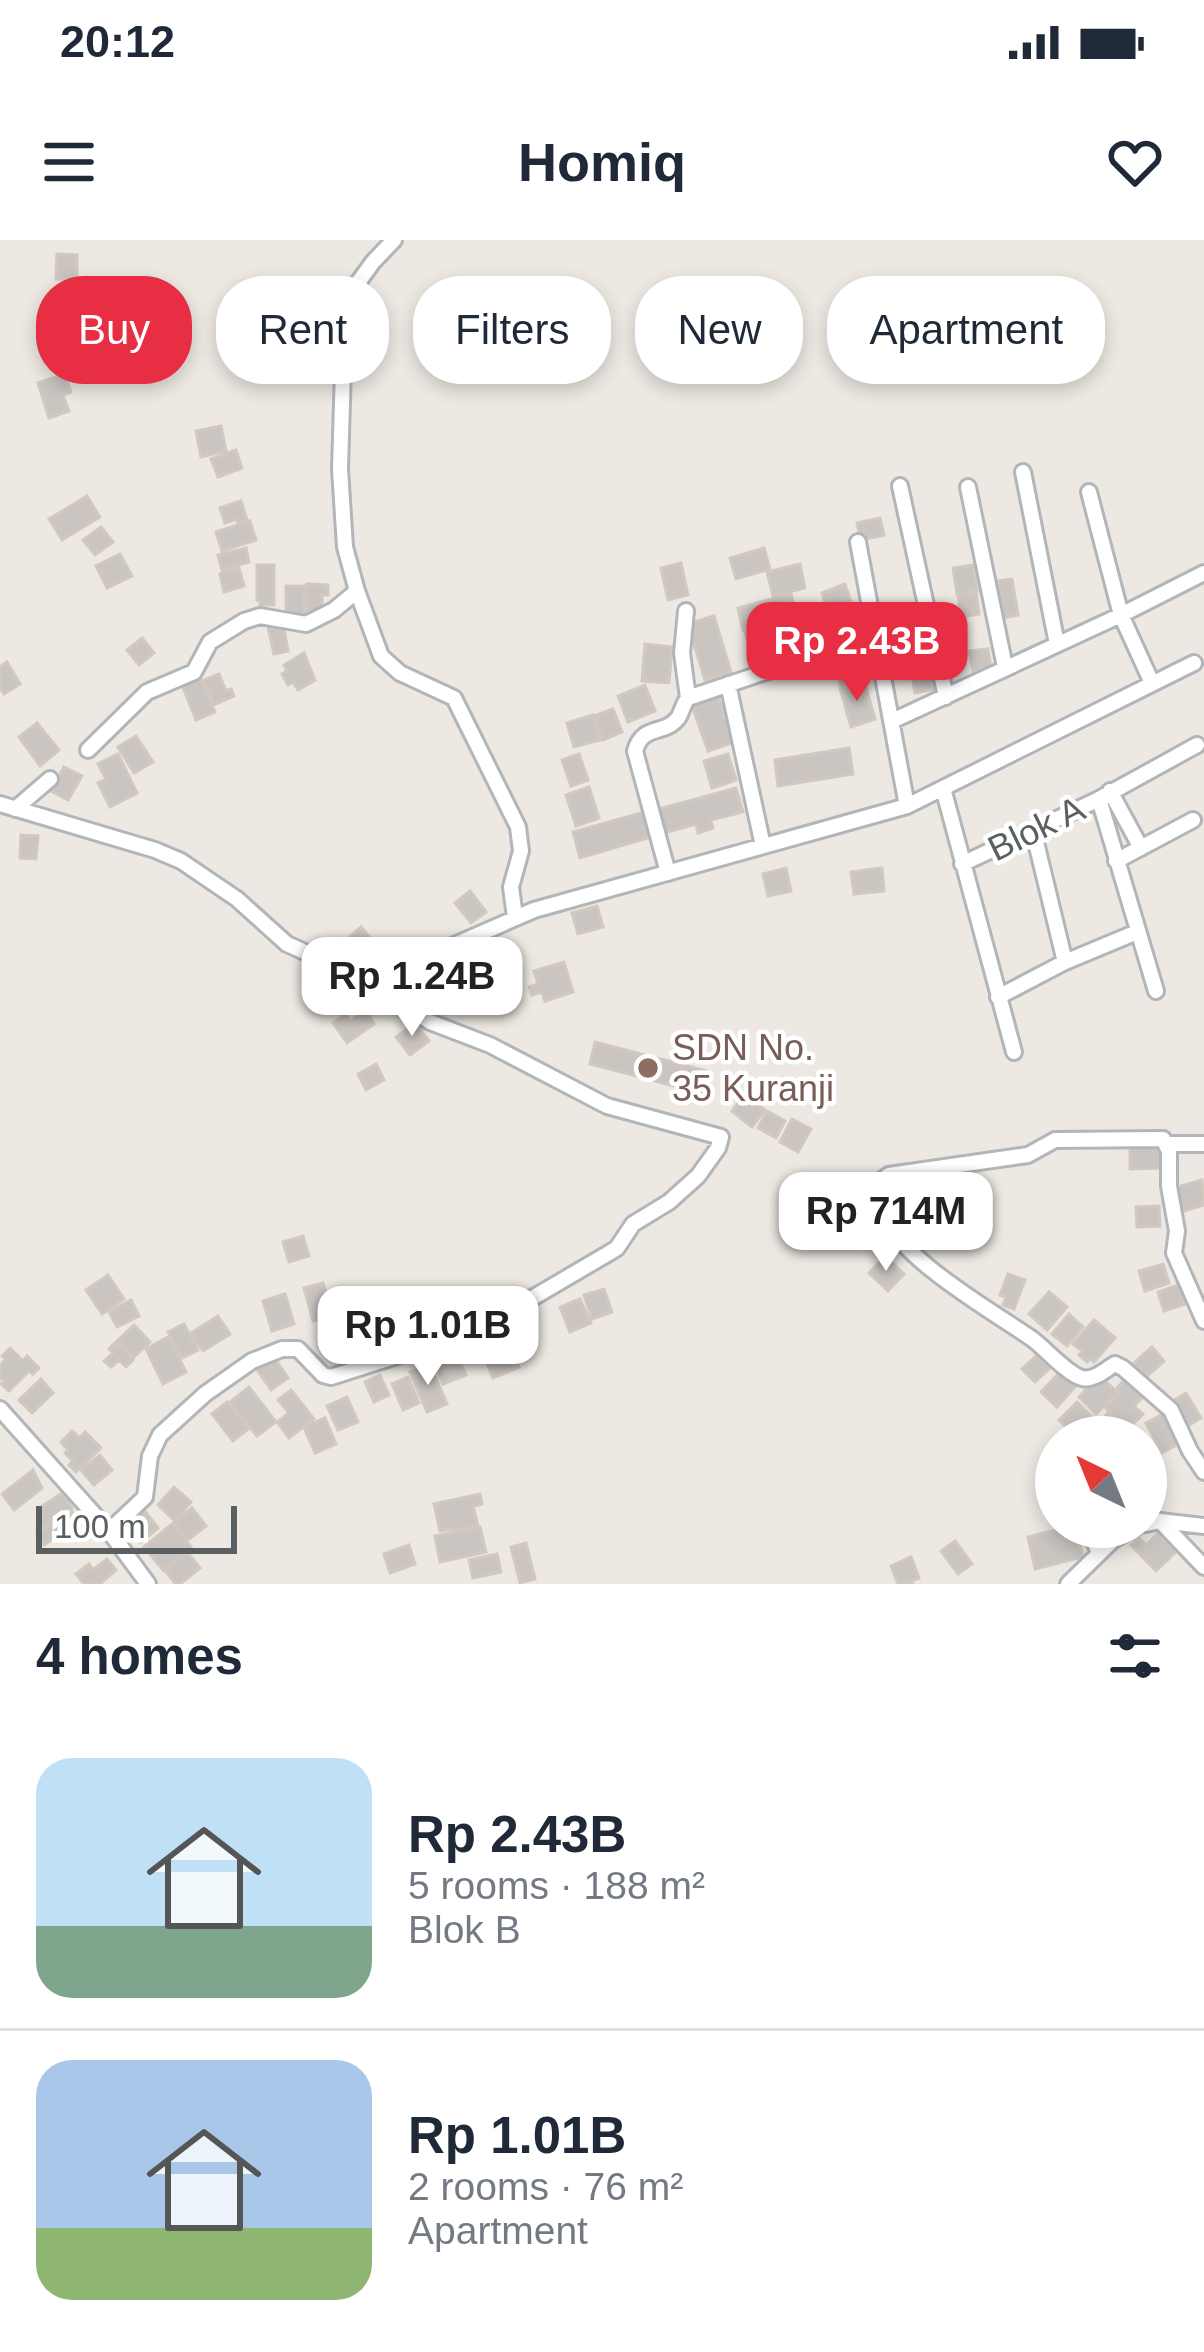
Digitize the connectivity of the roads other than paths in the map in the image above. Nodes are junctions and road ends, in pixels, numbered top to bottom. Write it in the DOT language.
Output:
graph roads {
  1 [pos="394,240"];
  2 [pos="1023,472"];
  3 [pos="901,486"];
  4 [pos="968,487"];
  5 [pos="1089,492"];
  6 [pos="858,542"];
  7 [pos="1204,573"];
  8 [pos="357,591"];
  9 [pos="686,611"];
  10 [pos="1121,615"];
  11 [pos="1057,644"];
  12 [pos="816,655"];
  13 [pos="1194,663"];
  14 [pos="1005,667"];
  15 [pos="728,683"];
  16 [pos="1152,683"];
  17 [pos="946,697"];
  18 [pos="688,698"];
  19 [pos="892,721"];
  20 [pos="1197,745"];
  21 [pos="88,750"];
  22 [pos="50,779"];
  23 [pos="944,788"];
  24 [pos="1104,795"];
  25 [pos="907,806"];
  26 [pos="8,807"];
  27 [pos="1192,820"];
  28 [pos="1034,830"];
  29 [pos="763,846"];
  30 [pos="1142,848"];
  31 [pos="1116,861"];
  32 [pos="962,864"];
  33 [pos="668,873"];
  34 [pos="515,917"];
  35 [pos="1137,932"];
  36 [pos="1065,962"];
  37 [pos="382,990"];
  38 [pos="1156,991"];
  39 [pos="998,997"];
  40 [pos="1014,1052"];
  41 [pos="1168,1144"];
  42 [pos="1204,1144"];
  43 [pos="1204,1321"];
  44 [pos="0,1409"];
  45 [pos="1204,1472"];
  46 [pos="1167,1523"];
  47 [pos="1204,1526"];
  48 [pos="109,1531"];
  49 [pos="1167,1534"];
  50 [pos="1097,1548"];
  51 [pos="1104,1548"];
  52 [pos="1099,1553"];
  53 [pos="1204,1567"];
  54 [pos="1074,1582"];
  55 [pos="148,1584"];
  1 -- 8 [label="street"];
  2 -- 11 [label="street"];
  3 -- 17 [label="street"];
  4 -- 14 [label="street"];
  5 -- 10 [label="street"];
  6 -- 19 [label="street"];
  7 -- 10 [label="street"];
  8 -- 21 [label="street"];
  8 -- 34 [label="street"];
  9 -- 18 [label="street"];
  10 -- 11 [label="street"];
  10 -- 16 [label="street"];
  11 -- 14 [label="street"];
  12 -- 15 [label="street"];
  13 -- 16 [label="street"];
  14 -- 17 [label="street"];
  15 -- 18 [label="street"];
  15 -- 29 [label="street"];
  16 -- 23 [label="street"];
  17 -- 19 [label="street"];
  18 -- 33 [label="street"];
  19 -- 25 [label="street"];
  20 -- 24 [label="street, Blok A"];
  22 -- 26 [label="street"];
  23 -- 25 [label="street"];
  23 -- 32 [label="street"];
  24 -- 28 [label="street, Blok A"];
  24 -- 30 [label="street"];
  24 -- 31 [label="street"];
  25 -- 29 [label="street"];
  26 -- 37 [label="street"];
  27 -- 30 [label="street"];
  28 -- 32 [label="street, Blok A"];
  28 -- 36 [label="street"];
  29 -- 33 [label="street"];
  30 -- 31 [label="street"];
  31 -- 35 [label="street"];
  32 -- 39 [label="street"];
  33 -- 34 [label="street"];
  34 -- 37 [label="street"];
  35 -- 36 [label="street"];
  35 -- 38 [label="street"];
  36 -- 39 [label="street"];
  37 -- 48 [label="street"];
  39 -- 40 [label="street"];
  41 -- 42 [label="street"];
  41 -- 43 [label="street"];
  41 -- 45 [label="street"];
  44 -- 48 [label="street"];
  46 -- 47 [label="street"];
  48 -- 55 [label="street"];
  49 -- 53 [label="street"];
  50 -- 52 [label="street"];
  51 -- 52 [label="street"];
  52 -- 54 [label="street"];
}
